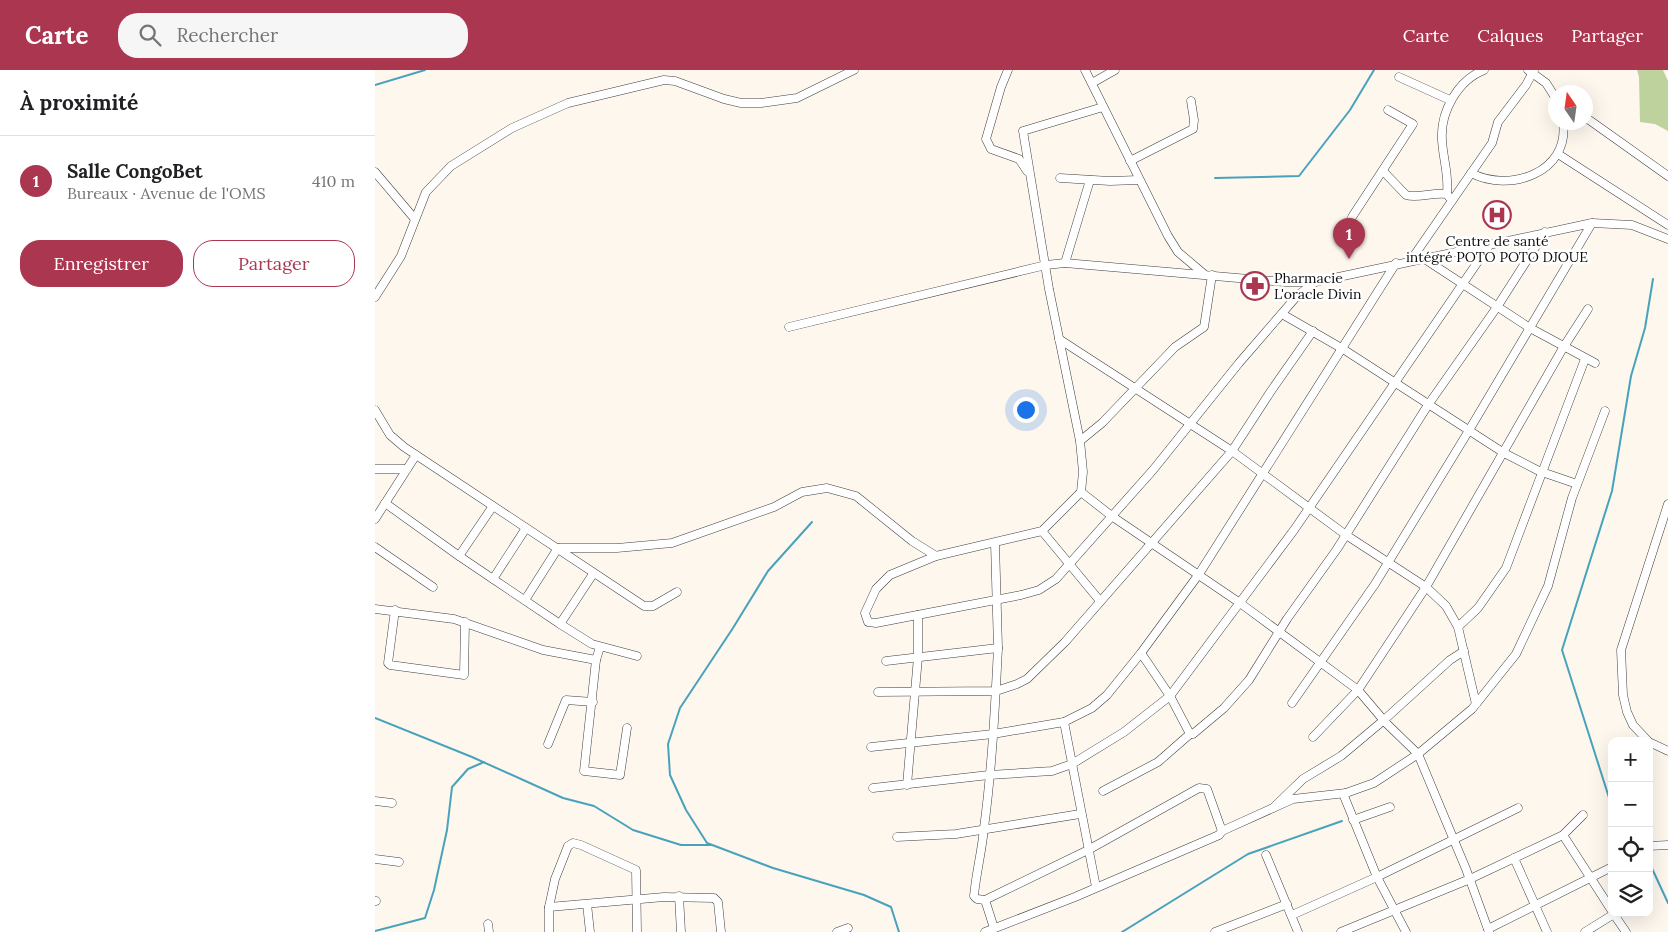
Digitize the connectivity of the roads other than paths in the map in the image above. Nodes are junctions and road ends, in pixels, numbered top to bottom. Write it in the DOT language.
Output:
graph roads {
  1 [pos="854,70"];
  2 [pos="1008,70"];
  3 [pos="1085,70"];
  4 [pos="1115,70"];
  5 [pos="1483,70"];
  6 [pos="1532,71"];
  7 [pos="1399,77"];
  8 [pos="1092,83"];
  9 [pos="1548,85"];
  10 [pos="1450,100"];
  11 [pos="1191,101"];
  12 [pos="1103,107"];
  13 [pos="1388,110"];
  14 [pos="1593,123"];
  15 [pos="1564,130"];
  16 [pos="1558,154"];
  17 [pos="1130,161"];
  18 [pos="1383,171"];
  19 [pos="375,172"];
  20 [pos="1471,173"];
  21 [pos="1029,175"];
  22 [pos="1668,176"];
  23 [pos="1060,178"];
  24 [pos="1091,180"];
  25 [pos="1139,180"];
  26 [pos="1447,194"];
  27 [pos="1452,202"];
  28 [pos="1352,217"];
  29 [pos="414,218"];
  30 [pos="1591,223"];
  31 [pos="1668,225"];
  32 [pos="1545,232"];
  33 [pos="1668,239"];
  34 [pos="1490,244"];
  35 [pos="1423,258"];
  36 [pos="1411,260"];
  37 [pos="1065,263"];
  38 [pos="1396,263"];
  39 [pos="1046,265"];
  40 [pos="1209,275"];
  41 [pos="1315,282"];
  42 [pos="1462,285"];
  43 [pos="375,297"];
  44 [pos="1497,307"];
  45 [pos="1588,309"];
  46 [pos="1282,314"];
  47 [pos="789,328"];
  48 [pos="1530,328"];
  49 [pos="1313,331"];
  50 [pos="1059,339"];
  51 [pos="1563,348"];
  52 [pos="1343,349"];
  53 [pos="1585,359"];
  54 [pos="1595,363"];
  55 [pos="1396,383"];
  56 [pos="1134,389"];
  57 [pos="1428,405"];
  58 [pos="375,410"];
  59 [pos="1605,411"];
  60 [pos="1190,425"];
  61 [pos="1469,432"];
  62 [pos="1080,441"];
  63 [pos="1231,452"];
  64 [pos="1504,453"];
  65 [pos="416,455"];
  66 [pos="375,469"];
  67 [pos="407,469"];
  68 [pos="1542,472"];
  69 [pos="1263,474"];
  70 [pos="1577,484"];
  71 [pos="1081,492"];
  72 [pos="385,503"];
  73 [pos="1668,504"];
  74 [pos="493,506"];
  75 [pos="1308,508"];
  76 [pos="1113,517"];
  77 [pos="375,519"];
  78 [pos="526,528"];
  79 [pos="1042,531"];
  80 [pos="1346,535"];
  81 [pos="995,543"];
  82 [pos="1151,543"];
  83 [pos="375,547"];
  84 [pos="558,548"];
  85 [pos="459,556"];
  86 [pos="936,556"];
  87 [pos="1388,562"];
  88 [pos="1071,564"];
  89 [pos="593,574"];
  90 [pos="1199,574"];
  91 [pos="493,579"];
  92 [pos="433,587"];
  93 [pos="1426,587"];
  94 [pos="677,592"];
  95 [pos="525,600"];
  96 [pos="998,600"];
  97 [pos="1101,601"];
  98 [pos="1241,603"];
  99 [pos="375,609"];
  100 [pos="395,610"];
  101 [pos="918,615"];
  102 [pos="465,622"];
  103 [pos="560,624"];
  104 [pos="1458,627"];
  105 [pos="1279,632"];
  106 [pos="600,647"];
  107 [pos="998,648"];
  108 [pos="1464,651"];
  109 [pos="1141,654"];
  110 [pos="637,656"];
  111 [pos="918,657"];
  112 [pos="596,660"];
  113 [pos="885,661"];
  114 [pos="1321,661"];
  115 [pos="1358,690"];
  116 [pos="914,691"];
  117 [pos="996,691"];
  118 [pos="878,692"];
  119 [pos="1170,696"];
  120 [pos="593,702"];
  121 [pos="1292,703"];
  122 [pos="1476,704"];
  123 [pos="1384,720"];
  124 [pos="1064,722"];
  125 [pos="627,728"];
  126 [pos="993,734"];
  127 [pos="1190,734"];
  128 [pos="1313,737"];
  129 [pos="1644,737"];
  130 [pos="548,744"];
  131 [pos="910,744"];
  132 [pos="1653,744"];
  133 [pos="871,747"];
  134 [pos="1668,751"];
  135 [pos="1418,754"];
  136 [pos="1072,764"];
  137 [pos="989,775"];
  138 [pos="907,785"];
  139 [pos="873,788"];
  140 [pos="1103,791"];
  141 [pos="1346,793"];
  142 [pos="375,802"];
  143 [pos="392,803"];
  144 [pos="1390,807"];
  145 [pos="1273,808"];
  146 [pos="1518,808"];
  147 [pos="1081,814"];
  148 [pos="1583,815"];
  149 [pos="1353,820"];
  150 [pos="984,829"];
  151 [pos="1222,831"];
  152 [pos="1563,835"];
  153 [pos="897,837"];
  154 [pos="1455,841"];
  155 [pos="1653,846"];
  156 [pos="1668,846"];
  157 [pos="1088,850"];
  158 [pos="1266,855"];
  159 [pos="1514,858"];
  160 [pos="375,859"];
  161 [pos="399,862"];
  162 [pos="1608,870"];
  163 [pos="1377,877"];
  164 [pos="1470,879"];
  165 [pos="1593,879"];
  166 [pos="1096,887"];
  167 [pos="679,896"];
  168 [pos="635,900"];
  169 [pos="985,900"];
  170 [pos="587,904"];
  171 [pos="1287,904"];
  172 [pos="1608,904"];
  173 [pos="1535,906"];
  174 [pos="549,907"];
  175 [pos="1394,910"];
  176 [pos="1292,915"];
  177 [pos="1608,916"];
  178 [pos="1616,917"];
  179 [pos="848,928"];
  180 [pos="1000,928"];
  181 [pos="1488,931"];
  182 [pos="549,932"];
  183 [pos="590,932"];
  184 [pos="637,932"];
  185 [pos="681,932"];
  186 [pos="721,932"];
  187 [pos="837,932"];
  188 [pos="985,932"];
  189 [pos="1215,932"];
  190 [pos="1298,932"];
  191 [pos="1341,932"];
  192 [pos="1406,932"];
  193 [pos="1547,932"];
  194 [pos="1585,932"];
  195 [pos="1626,932"];
  1 -- 29 [label="street"];
  2 -- 21 [label="street"];
  3 -- 8 [label="street"];
  4 -- 8 [label="street"];
  5 -- 10 [label="street"];
  6 -- 9 [label="street"];
  6 -- 20 [label="street"];
  7 -- 10 [label="street"];
  8 -- 12 [label="street"];
  10 -- 26 [label="street"];
  11 -- 17 [label="street"];
  12 -- 17 [label="street"];
  12 -- 21 [label="street"];
  13 -- 18 [label="street"];
  14 -- 22 [label="street"];
  15 -- 16 [label="street"];
  16 -- 20 [label="street"];
  16 -- 31 [label="street"];
  17 -- 25 [label="street"];
  18 -- 26 [label="street"];
  18 -- 28 [label="street"];
  19 -- 29 [label="street"];
  20 -- 27 [label="street"];
  21 -- 39 [label="street"];
  23 -- 24 [label="street"];
  24 -- 25 [label="street"];
  24 -- 37 [label="street"];
  25 -- 40 [label="street"];
  26 -- 27 [label="street"];
  27 -- 36 [label="street"];
  29 -- 43 [label="street"];
  30 -- 32 [label="street"];
  30 -- 33 [label="street"];
  30 -- 48 [label="street"];
  32 -- 34 [label="street"];
  32 -- 44 [label="street"];
  34 -- 35 [label="street"];
  34 -- 42 [label="street"];
  35 -- 36 [label="street"];
  35 -- 42 [label="street"];
  36 -- 38 [label="street"];
  37 -- 39 [label="street"];
  37 -- 40 [label="street"];
  38 -- 41 [label="street"];
  38 -- 52 [label="street"];
  39 -- 47 [label="street"];
  39 -- 50 [label="street"];
  40 -- 41 [label="street"];
  40 -- 56 [label="street"];
  41 -- 46 [label="street"];
  42 -- 44 [label="street"];
  42 -- 55 [label="street"];
  44 -- 48 [label="street"];
  44 -- 57 [label="street"];
  45 -- 51 [label="street"];
  46 -- 49 [label="street"];
  46 -- 60 [label="street"];
  48 -- 51 [label="street"];
  48 -- 61 [label="street"];
  49 -- 52 [label="street"];
  49 -- 63 [label="street"];
  50 -- 56 [label="street"];
  50 -- 62 [label="street"];
  51 -- 53 [label="street"];
  51 -- 64 [label="street"];
  52 -- 55 [label="street"];
  52 -- 69 [label="street"];
  53 -- 54 [label="street"];
  53 -- 68 [label="street"];
  55 -- 57 [label="street"];
  55 -- 75 [label="street"];
  56 -- 60 [label="street"];
  56 -- 62 [label="street"];
  57 -- 61 [label="street"];
  57 -- 80 [label="street"];
  58 -- 65 [label="street"];
  59 -- 70 [label="street"];
  60 -- 63 [label="street"];
  60 -- 76 [label="street"];
  61 -- 64 [label="street"];
  61 -- 87 [label="street"];
  62 -- 71 [label="street"];
  63 -- 69 [label="street"];
  63 -- 82 [label="street"];
  64 -- 68 [label="street"];
  64 -- 93 [label="street"];
  65 -- 67 [label="street"];
  65 -- 74 [label="street"];
  66 -- 67 [label="street"];
  67 -- 72 [label="street"];
  68 -- 70 [label="street"];
  68 -- 104 [label="street"];
  69 -- 75 [label="street"];
  69 -- 90 [label="street"];
  70 -- 122 [label="street"];
  71 -- 76 [label="street"];
  71 -- 79 [label="street"];
  72 -- 77 [label="street"];
  72 -- 85 [label="street"];
  73 -- 129 [label="street"];
  74 -- 78 [label="street"];
  74 -- 85 [label="street"];
  75 -- 80 [label="street"];
  75 -- 98 [label="street"];
  76 -- 82 [label="street"];
  76 -- 88 [label="street"];
  78 -- 84 [label="street"];
  78 -- 91 [label="street"];
  79 -- 81 [label="street"];
  79 -- 88 [label="street"];
  80 -- 87 [label="street"];
  80 -- 105 [label="street"];
  81 -- 86 [label="street"];
  81 -- 96 [label="street"];
  82 -- 90 [label="street"];
  82 -- 97 [label="street"];
  83 -- 92 [label="street"];
  84 -- 86 [label="street"];
  84 -- 89 [label="street"];
  84 -- 95 [label="street"];
  85 -- 91 [label="street"];
  86 -- 101 [label="street"];
  87 -- 93 [label="street"];
  87 -- 114 [label="street"];
  88 -- 96 [label="street"];
  88 -- 97 [label="street"];
  89 -- 94 [label="street"];
  89 -- 103 [label="street"];
  90 -- 98 [label="street"];
  90 -- 109 [label="street"];
  91 -- 95 [label="street"];
  93 -- 104 [label="street"];
  93 -- 115 [label="street"];
  95 -- 103 [label="street"];
  96 -- 101 [label="street"];
  96 -- 107 [label="street"];
  97 -- 117 [label="street"];
  98 -- 105 [label="street"];
  98 -- 119 [label="street"];
  99 -- 100 [label="street"];
  100 -- 102 [label="street"];
  100 -- 102 [label="street"];
  101 -- 111 [label="street"];
  102 -- 112 [label="street"];
  103 -- 106 [label="street"];
  104 -- 108 [label="street"];
  105 -- 114 [label="street"];
  105 -- 127 [label="street"];
  106 -- 110 [label="street"];
  106 -- 112 [label="street"];
  107 -- 111 [label="street"];
  107 -- 117 [label="street"];
  108 -- 122 [label="street"];
  108 -- 123 [label="street"];
  109 -- 119 [label="street"];
  109 -- 124 [label="street"];
  111 -- 113 [label="street"];
  111 -- 116 [label="street"];
  112 -- 120 [label="street"];
  114 -- 115 [label="street"];
  114 -- 121 [label="street"];
  115 -- 123 [label="street"];
  115 -- 128 [label="street"];
  116 -- 117 [label="street"];
  116 -- 118 [label="street"];
  116 -- 131 [label="street"];
  117 -- 126 [label="street"];
  119 -- 127 [label="street"];
  119 -- 136 [label="street"];
  120 -- 125 [label="street"];
  120 -- 130 [label="street"];
  122 -- 135 [label="street"];
  123 -- 135 [label="street"];
  123 -- 145 [label="street"];
  124 -- 126 [label="street"];
  124 -- 136 [label="street"];
  126 -- 131 [label="street"];
  126 -- 137 [label="street"];
  127 -- 140 [label="street"];
  131 -- 133 [label="street"];
  131 -- 138 [label="street"];
  132 -- 134 [label="street"];
  135 -- 141 [label="street"];
  135 -- 154 [label="street"];
  136 -- 137 [label="street"];
  136 -- 147 [label="street"];
  137 -- 138 [label="street"];
  137 -- 150 [label="street"];
  138 -- 139 [label="street"];
  141 -- 145 [label="street"];
  141 -- 149 [label="street"];
  142 -- 143 [label="street"];
  144 -- 149 [label="street"];
  145 -- 151 [label="street"];
  146 -- 154 [label="street"];
  147 -- 150 [label="street"];
  147 -- 157 [label="street"];
  148 -- 152 [label="street"];
  149 -- 163 [label="street"];
  150 -- 153 [label="street"];
  150 -- 169 [label="street"];
  151 -- 157 [label="street"];
  151 -- 166 [label="street"];
  152 -- 159 [label="street"];
  152 -- 165 [label="street"];
  154 -- 163 [label="street"];
  154 -- 164 [label="street"];
  155 -- 156 [label="street"];
  157 -- 166 [label="street"];
  157 -- 169 [label="street"];
  158 -- 171 [label="street"];
  159 -- 164 [label="street"];
  159 -- 173 [label="street"];
  160 -- 161 [label="street"];
  162 -- 165 [label="street"];
  163 -- 175 [label="street"];
  163 -- 176 [label="street"];
  164 -- 175 [label="street"];
  164 -- 181 [label="street"];
  165 -- 172 [label="street"];
  165 -- 173 [label="street"];
  166 -- 180 [label="street"];
  167 -- 168 [label="street"];
  167 -- 185 [label="street"];
  167 -- 186 [label="street"];
  168 -- 170 [label="street"];
  168 -- 174 [label="street"];
  168 -- 184 [label="street"];
  169 -- 180 [label="street"];
  170 -- 174 [label="street"];
  170 -- 183 [label="street"];
  171 -- 176 [label="street"];
  171 -- 189 [label="street"];
  173 -- 181 [label="street"];
  173 -- 193 [label="street"];
  174 -- 182 [label="street"];
  175 -- 191 [label="street"];
  175 -- 192 [label="street"];
  176 -- 190 [label="street"];
  177 -- 194 [label="street"];
  178 -- 195 [label="street"];
  179 -- 187 [label="street"];
  180 -- 188 [label="street"];
}
